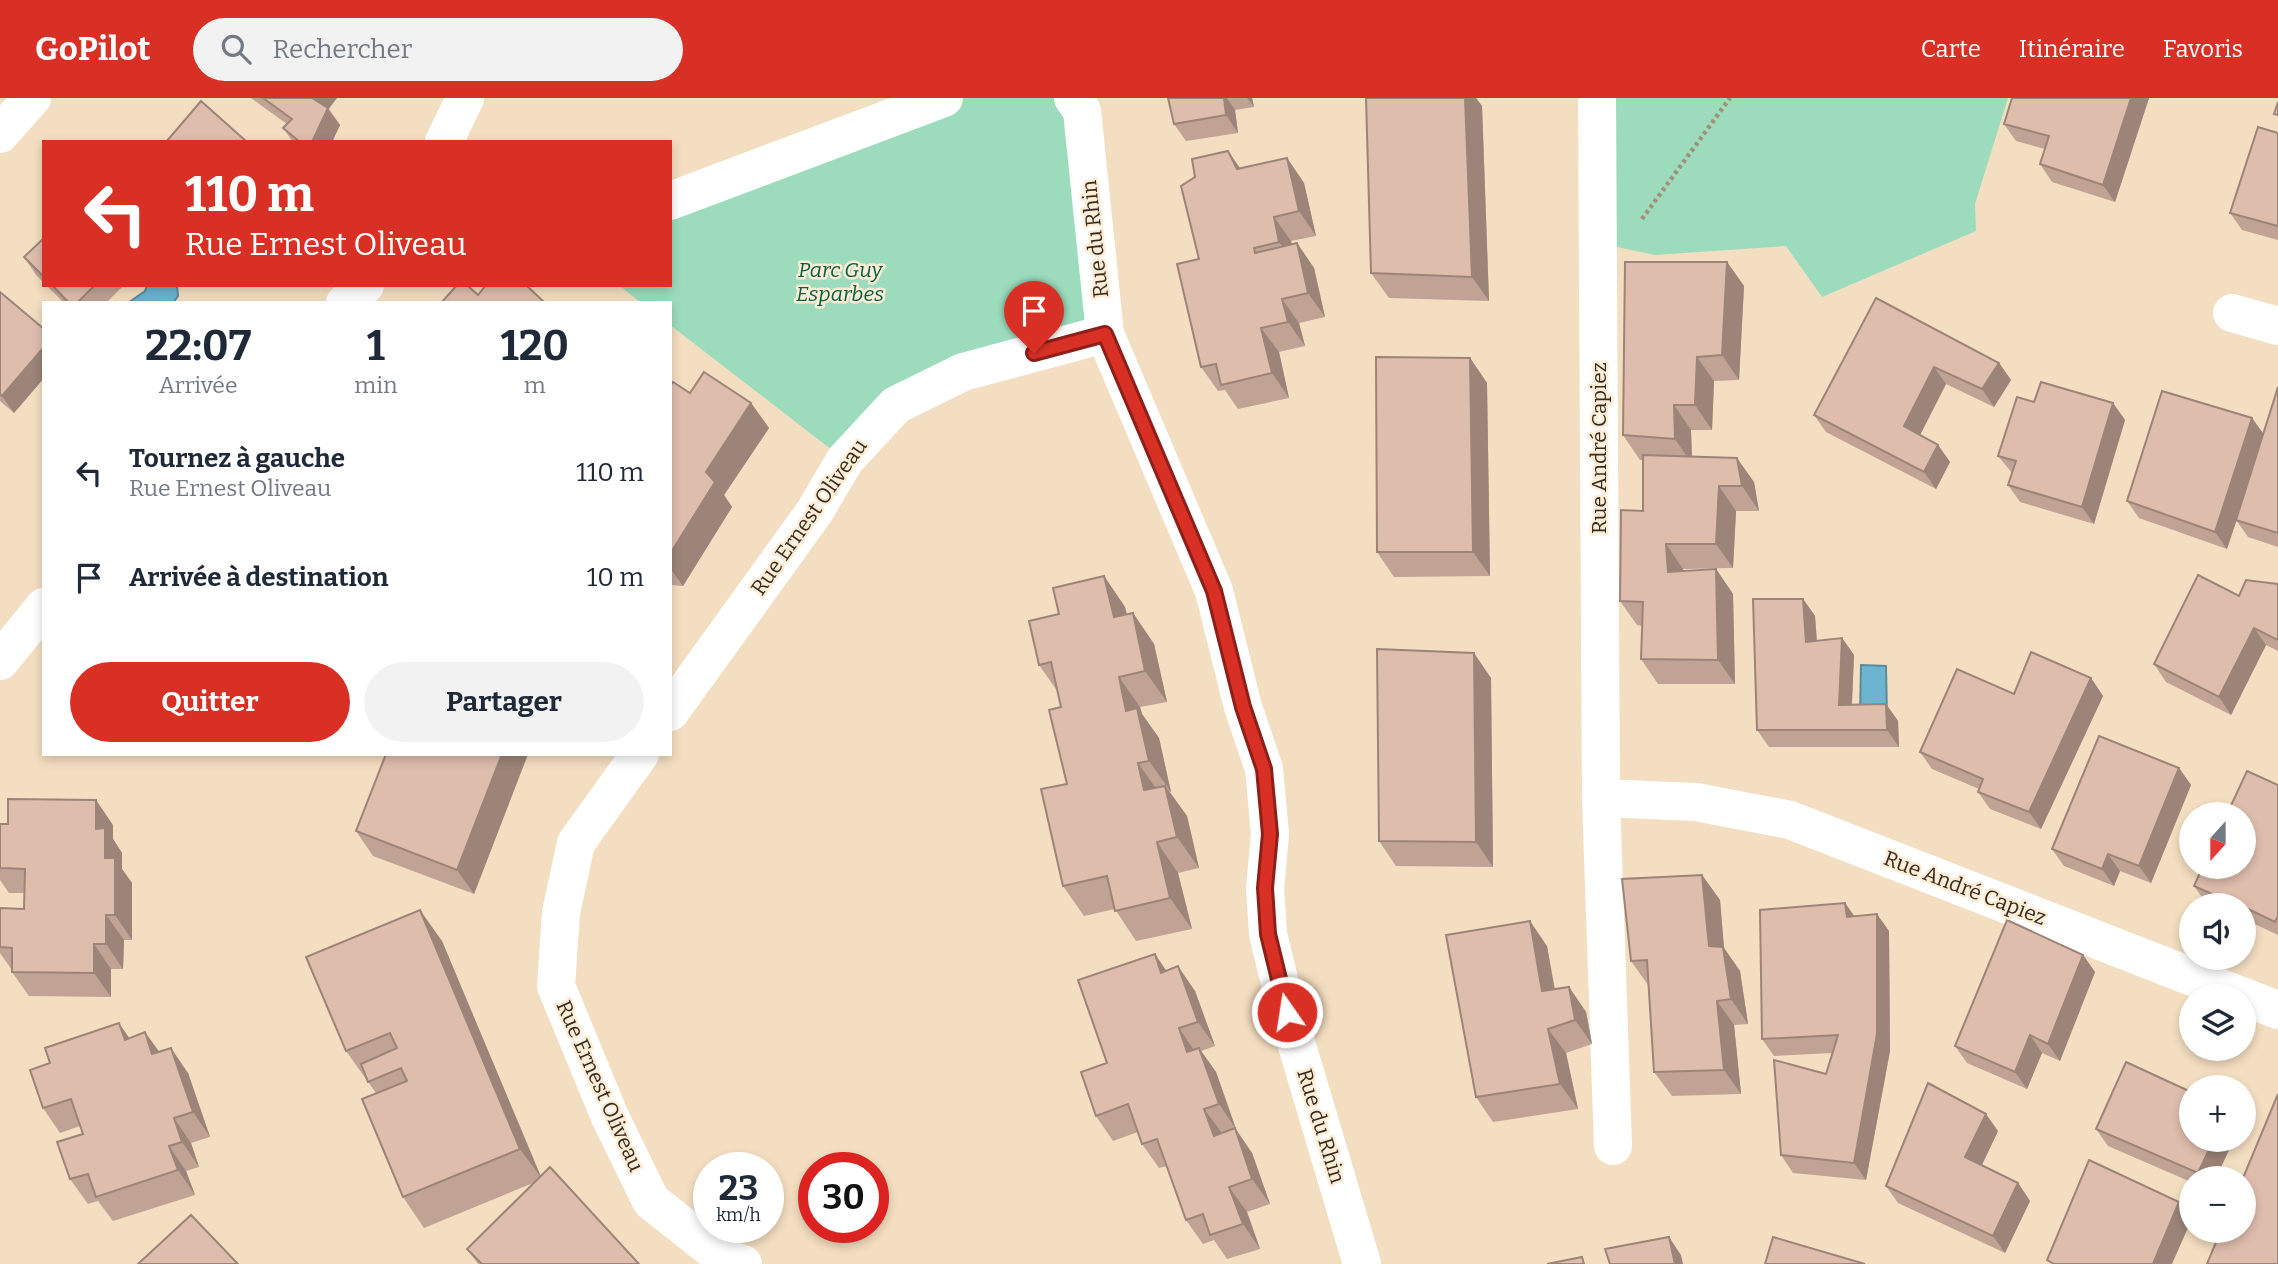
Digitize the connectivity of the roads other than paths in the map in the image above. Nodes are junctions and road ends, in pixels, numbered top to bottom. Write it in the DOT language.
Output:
graph roads {
  1 [pos="32,98"];
  2 [pos="465,98"];
  3 [pos="944,98"];
  4 [pos="1073,98"];
  5 [pos="1597,98"];
  6 [pos="0,134"];
  7 [pos="453,139"];
  8 [pos="672,200"];
  9 [pos="363,287"];
  10 [pos="347,301"];
  11 [pos="2232,313"];
  12 [pos="2278,326"];
  13 [pos="1105,334"];
  14 [pos="42,609"];
  15 [pos="0,661"];
  16 [pos="672,709"];
  17 [pos="639,756"];
  18 [pos="1601,798"];
  19 [pos="2211,984"];
  20 [pos="2256,1001"];
  21 [pos="2278,1010"];
  22 [pos="1613,1146"];
  23 [pos="743,1264"];
  24 [pos="1362,1264"];
  1 -- 6 [label="street"];
  2 -- 7 [label="street"];
  3 -- 8 [label="street"];
  4 -- 13 [label="street, Rue du Rhin"];
  5 -- 18 [label="street, Rue André Capiez"];
  9 -- 10 [label="street"];
  11 -- 12 [label="street"];
  13 -- 16 [label="street, Rue Ernest Oliveau"];
  13 -- 24 [label="street, Rue du Rhin"];
  14 -- 15 [label="street"];
  17 -- 23 [label="street, Rue Ernest Oliveau"];
  18 -- 19 [label="street, Rue André Capiez"];
  18 -- 22 [label="street, Rue André Capiez"];
  20 -- 21 [label="street, Rue André Capiez"];
}
